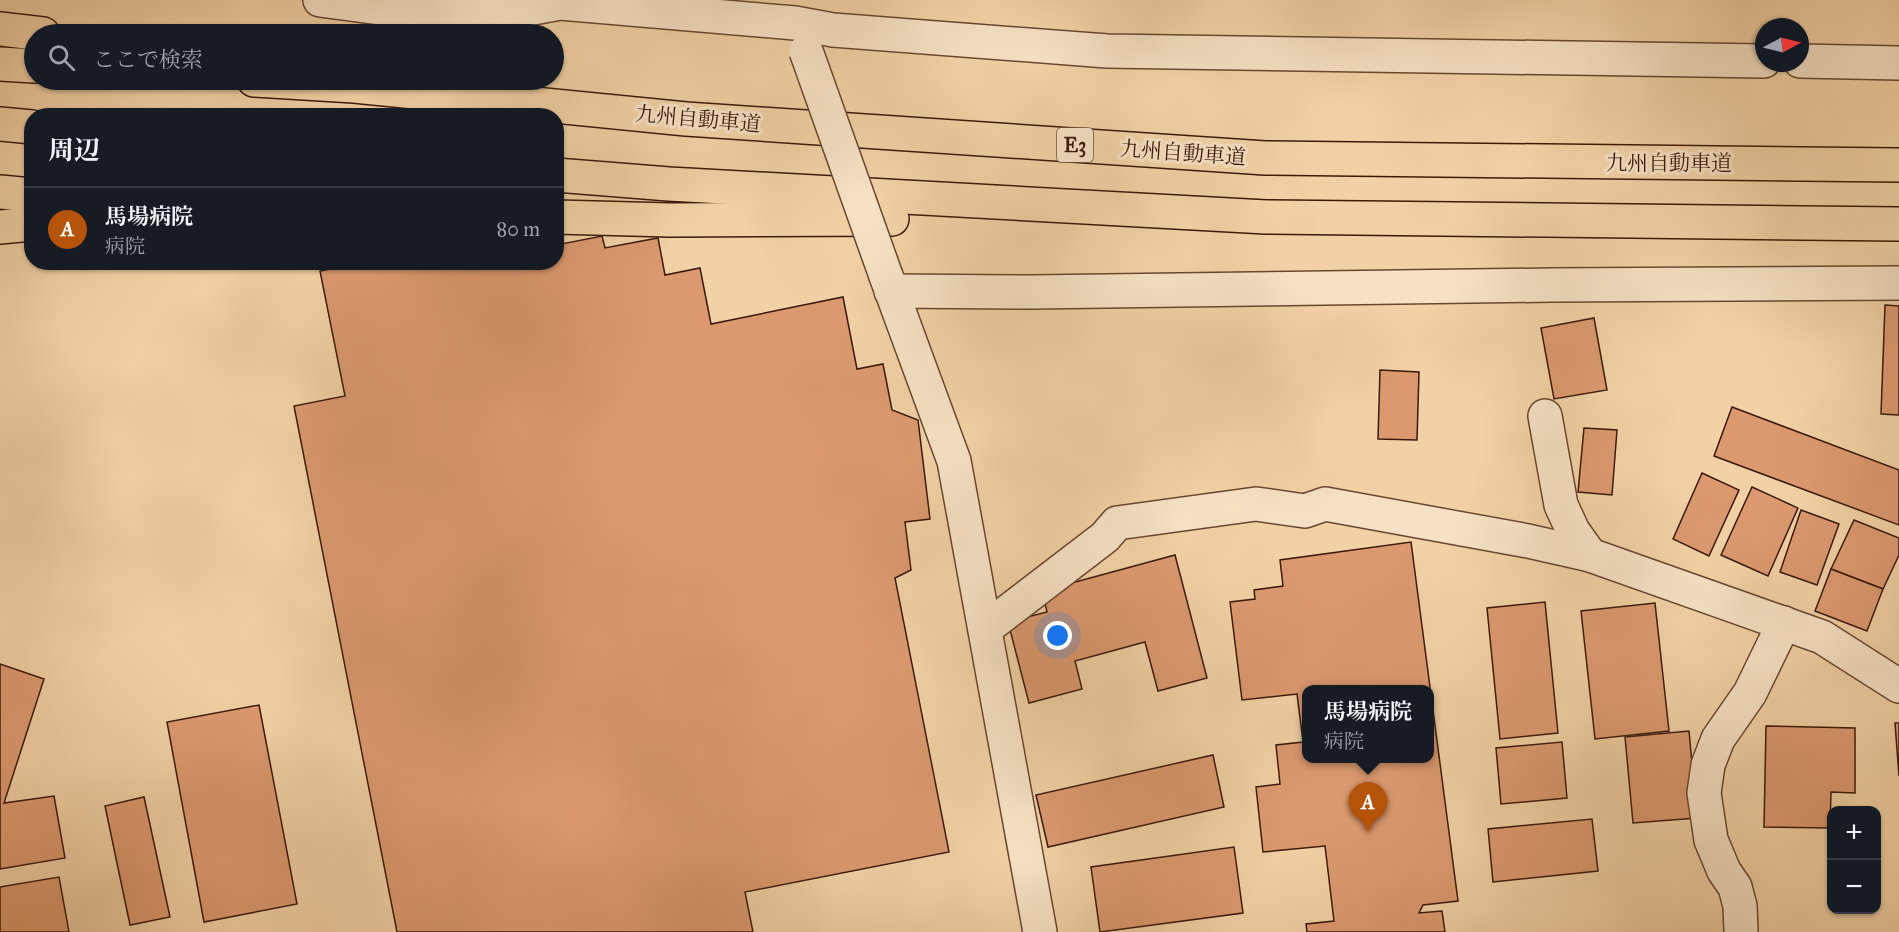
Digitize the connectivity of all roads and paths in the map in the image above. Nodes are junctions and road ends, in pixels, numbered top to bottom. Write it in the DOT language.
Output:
graph roads {
  1 [pos="320,0"];
  2 [pos="557,2"];
  3 [pos="796,25"];
  4 [pos="0,29"];
  5 [pos="24,32"];
  6 [pos="1755,61"];
  7 [pos="1809,61"];
  8 [pos="1899,63"];
  9 [pos="0,64"];
  10 [pos="24,65"];
  11 [pos="394,90"];
  12 [pos="0,124"];
  13 [pos="24,126"];
  14 [pos="1899,165"];
  15 [pos="564,176"];
  16 [pos="0,192"];
  17 [pos="24,194"];
  18 [pos="564,217"];
  19 [pos="1266,217"];
  20 [pos="24,225"];
  21 [pos="1899,225"];
  22 [pos="0,227"];
  23 [pos="889,283"];
  24 [pos="1899,283"];
  25 [pos="1545,416"];
  26 [pos="1590,555"];
  27 [pos="1784,623"];
  28 [pos="986,629"];
  29 [pos="1895,674"];
  30 [pos="1040,932"];
  31 [pos="1741,932"];
  1 -- 2 [label="street"];
  2 -- 3 [label="street"];
  3 -- 6 [label="street"];
  3 -- 23 [label="street, bridge"];
  4 -- 5 [label="highway"];
  7 -- 8 [label="street"];
  9 -- 10 [label="highway"];
  11 -- 14 [label="highway, 九州自動車道 / E3"];
  12 -- 13 [label="highway"];
  15 -- 19 [label="highway"];
  16 -- 17 [label="highway"];
  18 -- 19 [label="highway"];
  19 -- 21 [label="highway"];
  20 -- 22 [label="highway"];
  23 -- 24 [label="street"];
  23 -- 28 [label="street"];
  25 -- 26 [label="street"];
  26 -- 27 [label="street"];
  26 -- 28 [label="street"];
  27 -- 29 [label="street"];
  27 -- 31 [label="street"];
  28 -- 30 [label="street"];
}
